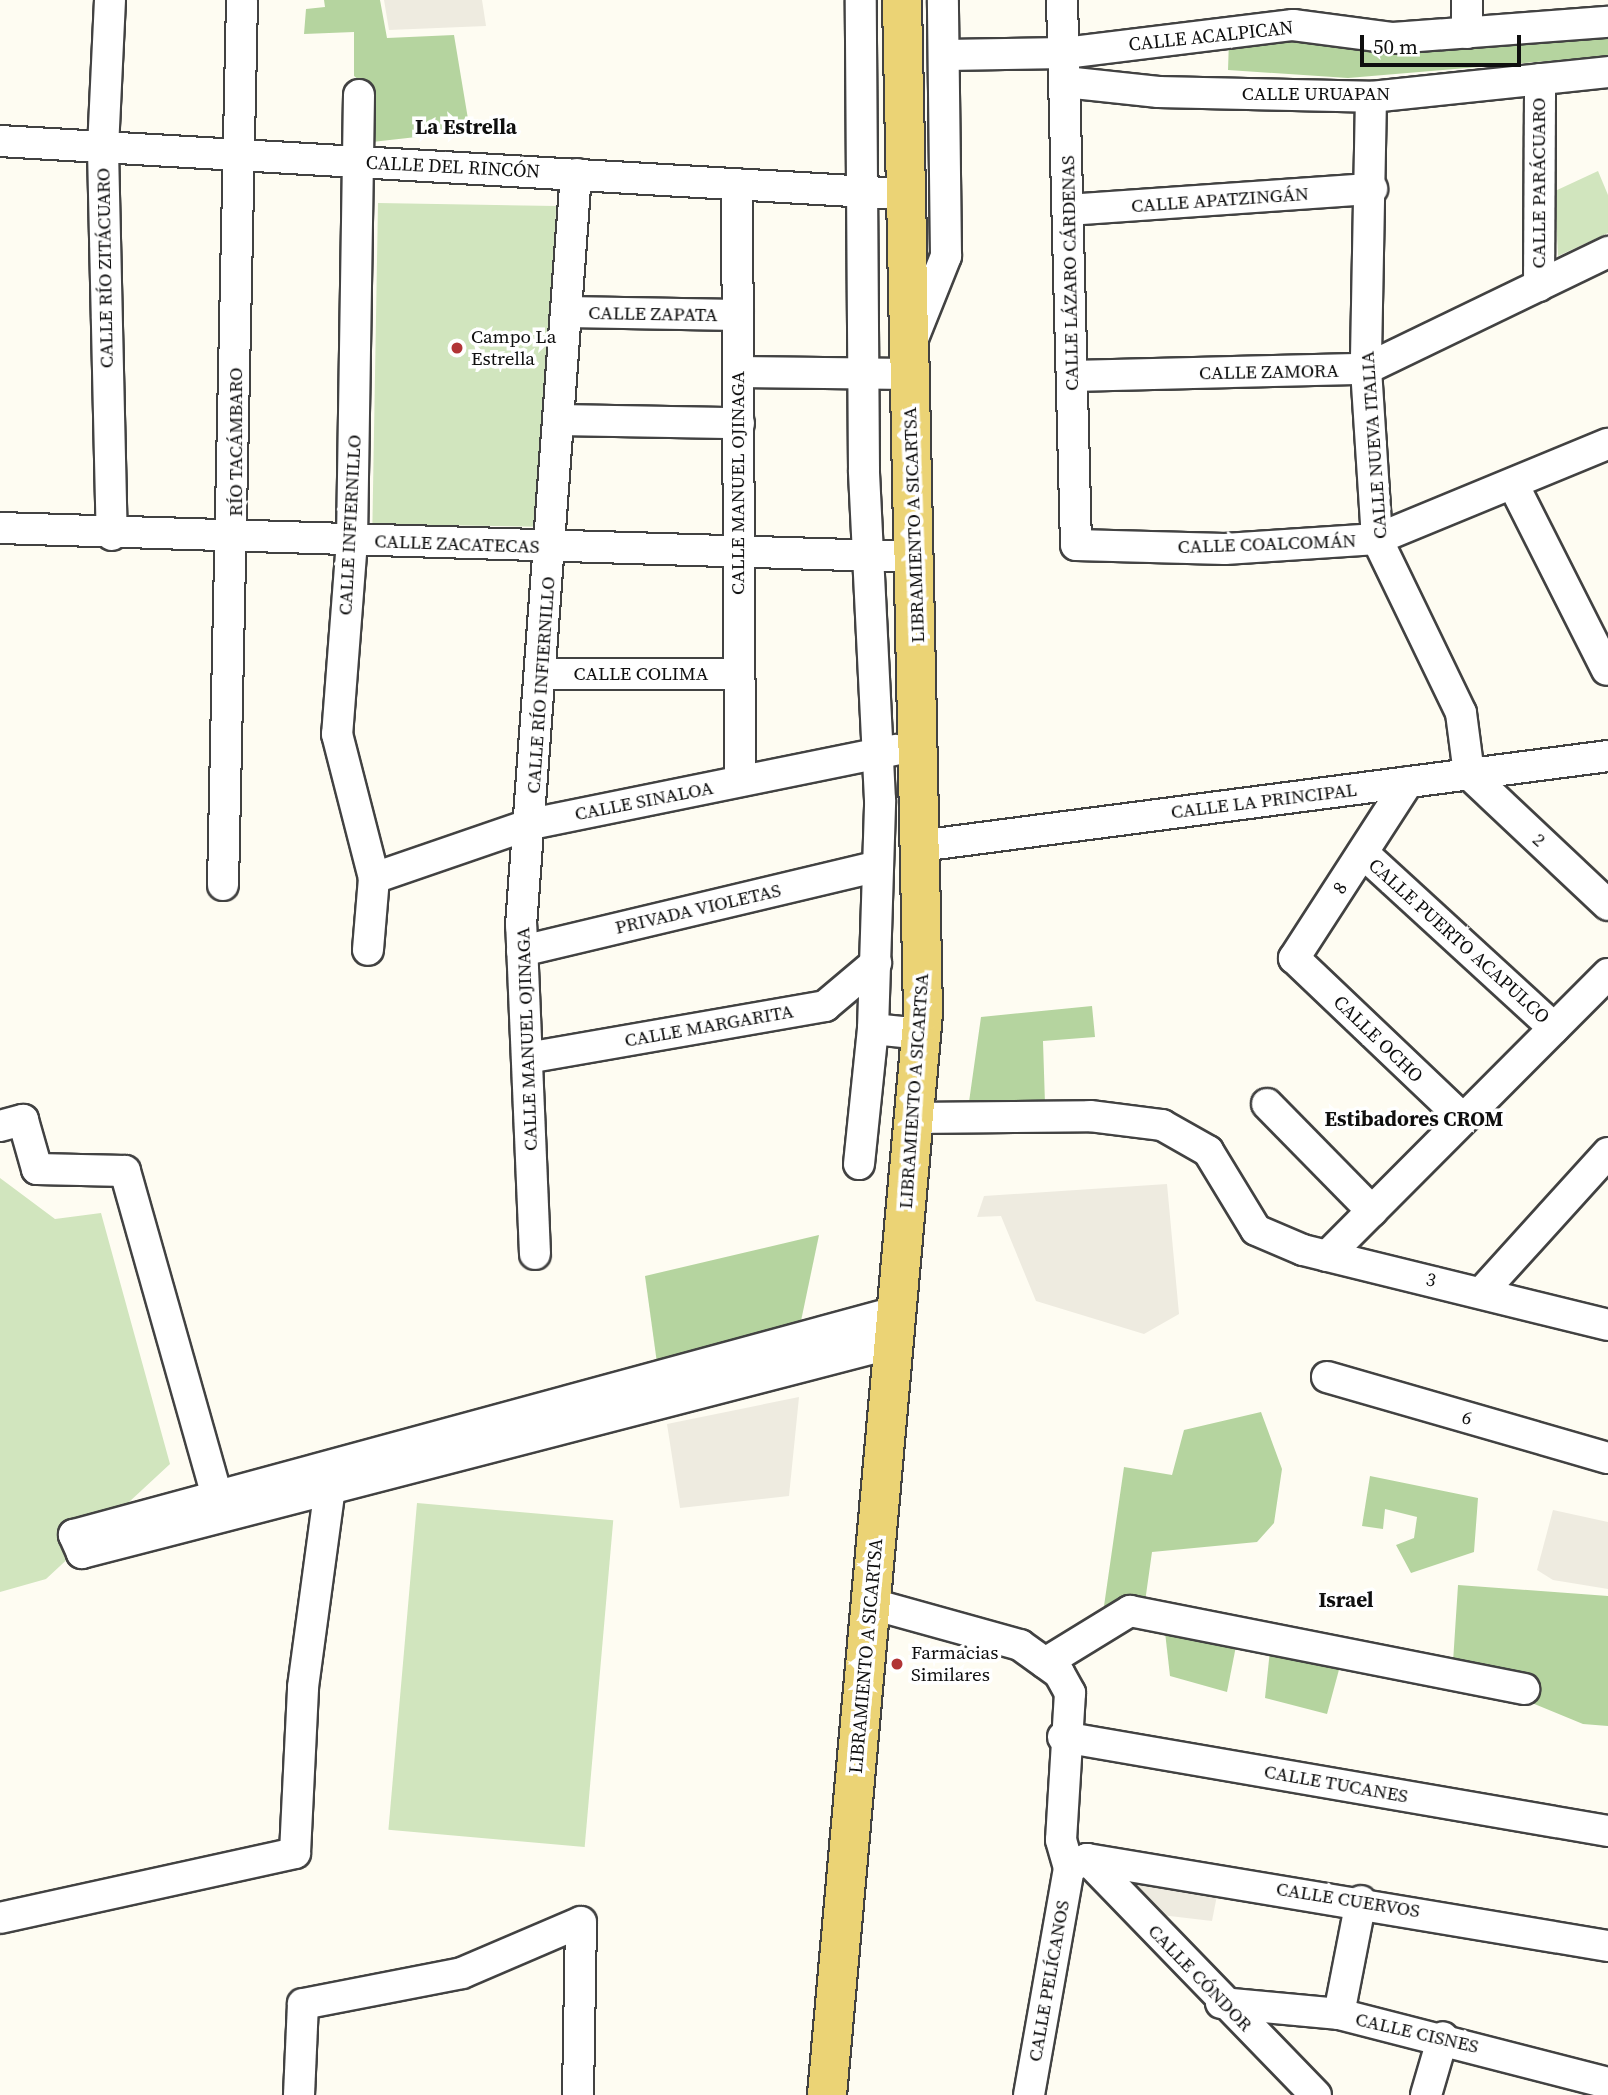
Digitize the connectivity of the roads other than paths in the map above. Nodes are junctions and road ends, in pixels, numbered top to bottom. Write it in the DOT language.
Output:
graph roads {
  1 [pos="110,0"];
  2 [pos="242,0"];
  3 [pos="861,0"];
  4 [pos="902,0"];
  5 [pos="943,0"];
  6 [pos="1062,0"];
  7 [pos="1467,0"];
  8 [pos="1306,13"];
  9 [pos="1608,22"];
  10 [pos="1466,33"];
  11 [pos="946,55"];
  12 [pos="1065,67"];
  13 [pos="1608,72"];
  14 [pos="1539,79"];
  15 [pos="359,95"];
  16 [pos="1371,97"];
  17 [pos="0,141"];
  18 [pos="103,150"];
  19 [pos="238,155"];
  20 [pos="359,162"];
  21 [pos="576,174"];
  22 [pos="737,184"];
  23 [pos="1372,189"];
  24 [pos="867,192"];
  25 [pos="906,194"];
  26 [pos="1068,210"];
  27 [pos="1608,252"];
  28 [pos="1539,286"];
  29 [pos="567,312"];
  30 [pos="738,315"];
  31 [pos="910,361"];
  32 [pos="1366,369"];
  33 [pos="738,372"];
  34 [pos="867,374"];
  35 [pos="1072,376"];
  36 [pos="560,420"];
  37 [pos="739,423"];
  38 [pos="1608,444"];
  39 [pos="1513,484"];
  40 [pos="0,528"];
  41 [pos="112,535"];
  42 [pos="236,538"];
  43 [pos="1377,539"];
  44 [pos="352,541"];
  45 [pos="1076,545"];
  46 [pos="552,547"];
  47 [pos="738,549"];
  48 [pos="867,555"];
  49 [pos="914,557"];
  50 [pos="1607,670"];
  51 [pos="542,674"];
  52 [pos="739,674"];
  53 [pos="920,748"];
  54 [pos="879,752"];
  55 [pos="1608,756"];
  56 [pos="1469,775"];
  57 [pos="740,781"];
  58 [pos="1408,782"];
  59 [pos="531,824"];
  60 [pos="920,846"];
  61 [pos="1363,853"];
  62 [pos="874,867"];
  63 [pos="374,878"];
  64 [pos="223,885"];
  65 [pos="1603,896"];
  66 [pos="368,950"];
  67 [pos="523,951"];
  68 [pos="1294,958"];
  69 [pos="876,963"];
  70 [pos="1608,974"];
  71 [pos="1554,1028"];
  72 [pos="873,1029"];
  73 [pos="921,1034"];
  74 [pos="527,1058"];
  75 [pos="1267,1104"];
  76 [pos="913,1118"];
  77 [pos="1463,1119"];
  78 [pos="0,1126"];
  79 [pos="1608,1153"];
  80 [pos="859,1164"];
  81 [pos="1372,1211"];
  82 [pos="535,1254"];
  83 [pos="1327,1256"];
  84 [pos="1481,1293"];
  85 [pos="1608,1325"];
  86 [pos="896,1327"];
  87 [pos="1327,1377"];
  88 [pos="1608,1458"];
  89 [pos="330,1488"];
  90 [pos="217,1496"];
  91 [pos="872,1604"];
  92 [pos="1045,1663"];
  93 [pos="1524,1689"];
  94 [pos="1063,1737"];
  95 [pos="1608,1830"];
  96 [pos="1078,1863"];
  97 [pos="1361,1900"];
  98 [pos="0,1918"];
  99 [pos="1608,1946"];
  100 [pos="1221,2003"];
  101 [pos="1339,2014"];
  102 [pos="1443,2037"];
  103 [pos="1608,2083"];
  104 [pos="299,2095"];
  105 [pos="578,2095"];
  106 [pos="827,2095"];
  107 [pos="1030,2095"];
  108 [pos="1316,2095"];
  109 [pos="1426,2095"];
  1 -- 18 [label="street, CALLE RÍO ZITÁCUARO"];
  2 -- 19 [label="street, RÍO TACÁMBARO"];
  3 -- 24 [label="street"];
  4 -- 25 [label="main road, LIBRAMIENTO A SICARTSA"];
  5 -- 11 [label="street"];
  6 -- 12 [label="street, CALLE LÁZARO CÁRDENAS"];
  7 -- 10 [label="street"];
  8 -- 10 [label="street, CALLE ACALPICAN"];
  8 -- 12 [label="street, CALLE ACALPICAN"];
  9 -- 10 [label="street, CALLE ACALPICAN"];
  11 -- 12 [label="street, CALLE URUAPAN"];
  11 -- 31 [label="street"];
  12 -- 16 [label="street, CALLE URUAPAN"];
  12 -- 26 [label="street, CALLE LÁZARO CÁRDENAS"];
  13 -- 14 [label="street, CALLE URUAPAN"];
  14 -- 16 [label="street, CALLE URUAPAN"];
  14 -- 28 [label="street, CALLE PARÁCUARO"];
  15 -- 20 [label="street, CALLE INFIERNILLO"];
  16 -- 23 [label="street, CALLE NUEVA ITALIA"];
  17 -- 18 [label="street, CALLE DEL RINCÓN"];
  18 -- 19 [label="street, CALLE DEL RINCÓN"];
  18 -- 41 [label="street, CALLE RÍO ZITÁCUARO"];
  19 -- 20 [label="street, CALLE DEL RINCÓN"];
  19 -- 42 [label="street, RÍO TACÁMBARO"];
  20 -- 21 [label="street, CALLE DEL RINCÓN"];
  20 -- 44 [label="street, CALLE INFIERNILLO"];
  21 -- 22 [label="street, CALLE DEL RINCÓN"];
  21 -- 29 [label="street, CALLE RÍO INFIERNILLO"];
  22 -- 24 [label="street, CALLE DEL RINCÓN"];
  22 -- 30 [label="street, CALLE MANUEL OJINAGA"];
  23 -- 26 [label="street, CALLE APATZINGÁN"];
  23 -- 32 [label="street, CALLE NUEVA ITALIA"];
  24 -- 25 [label="street, CALLE DEL RINCÓN"];
  24 -- 34 [label="street"];
  25 -- 31 [label="main road, LIBRAMIENTO A SICARTSA"];
  26 -- 35 [label="street, CALLE LÁZARO CÁRDENAS"];
  27 -- 28 [label="street, CALLE ZAMORA"];
  28 -- 32 [label="street, CALLE ZAMORA"];
  29 -- 30 [label="street, CALLE ZAPATA"];
  29 -- 36 [label="street, CALLE RÍO INFIERNILLO"];
  30 -- 33 [label="street, CALLE MANUEL OJINAGA"];
  31 -- 34 [label="street"];
  31 -- 49 [label="main road, LIBRAMIENTO A SICARTSA"];
  32 -- 35 [label="street, CALLE ZAMORA"];
  32 -- 43 [label="street, CALLE NUEVA ITALIA"];
  33 -- 34 [label="street"];
  33 -- 37 [label="street, CALLE MANUEL OJINAGA"];
  34 -- 48 [label="street"];
  35 -- 45 [label="street, CALLE LÁZARO CÁRDENAS"];
  36 -- 37 [label="street"];
  36 -- 46 [label="street, CALLE RÍO INFIERNILLO"];
  37 -- 47 [label="street, CALLE MANUEL OJINAGA"];
  38 -- 39 [label="street, CALLE COALCOMÁN"];
  39 -- 43 [label="street, CALLE COALCOMÁN"];
  39 -- 50 [label="street"];
  40 -- 41 [label="street, CALLE ZACATECAS"];
  41 -- 42 [label="street, CALLE ZACATECAS"];
  42 -- 44 [label="street, CALLE ZACATECAS"];
  42 -- 64 [label="street, RÍO TACÁMBARO"];
  43 -- 45 [label="street, CALLE COALCOMÁN"];
  43 -- 56 [label="street, CALLE NUEVA ITALIA"];
  44 -- 46 [label="street, CALLE ZACATECAS"];
  44 -- 63 [label="street, CALLE INFIERNILLO"];
  46 -- 47 [label="street, CALLE ZACATECAS"];
  46 -- 51 [label="street, CALLE RÍO INFIERNILLO"];
  47 -- 48 [label="street, CALLE ZACATECAS"];
  47 -- 52 [label="street, CALLE MANUEL OJINAGA"];
  48 -- 49 [label="street, CALLE ZACATECAS"];
  48 -- 54 [label="street"];
  49 -- 53 [label="main road, LIBRAMIENTO A SICARTSA"];
  51 -- 52 [label="street, CALLE COLIMA"];
  51 -- 59 [label="street, CALLE RÍO INFIERNILLO"];
  52 -- 57 [label="street, CALLE MANUEL OJINAGA"];
  53 -- 54 [label="street, CALLE SINALOA"];
  53 -- 60 [label="main road, LIBRAMIENTO A SICARTSA"];
  54 -- 57 [label="street, CALLE SINALOA"];
  54 -- 62 [label="street"];
  55 -- 56 [label="street, CALLE LA PRINCIPAL"];
  56 -- 58 [label="street, CALLE LA PRINCIPAL"];
  56 -- 65 [label="street, 2"];
  57 -- 59 [label="street, CALLE SINALOA"];
  58 -- 60 [label="street, CALLE LA PRINCIPAL"];
  58 -- 61 [label="street, 8"];
  59 -- 63 [label="street, CALLE SINALOA"];
  59 -- 67 [label="street, CALLE MANUEL OJINAGA"];
  60 -- 73 [label="main road, LIBRAMIENTO A SICARTSA"];
  61 -- 68 [label="street, 8"];
  61 -- 71 [label="street, CALLE PUERTO ACAPULCO"];
  62 -- 67 [label="street, PRIVADA VIOLETAS"];
  62 -- 69 [label="street"];
  63 -- 66 [label="street, CALLE INFIERNILLO"];
  67 -- 74 [label="street, CALLE MANUEL OJINAGA"];
  68 -- 77 [label="street, CALLE OCHO"];
  69 -- 72 [label="street"];
  69 -- 74 [label="street, CALLE MARGARITA"];
  70 -- 71 [label="street"];
  71 -- 77 [label="street"];
  72 -- 73 [label="street"];
  72 -- 80 [label="street"];
  73 -- 76 [label="main road, LIBRAMIENTO A SICARTSA"];
  74 -- 82 [label="street, CALLE MANUEL OJINAGA"];
  75 -- 81 [label="street"];
  76 -- 83 [label="street, 3"];
  76 -- 86 [label="main road, LIBRAMIENTO A SICARTSA"];
  77 -- 81 [label="street"];
  78 -- 90 [label="street"];
  79 -- 84 [label="street"];
  81 -- 83 [label="street"];
  83 -- 84 [label="street, 3"];
  84 -- 85 [label="street, 3"];
  86 -- 89 [label="street"];
  86 -- 90 [label="street"];
  86 -- 91 [label="main road, LIBRAMIENTO A SICARTSA"];
  87 -- 88 [label="street, 6"];
  89 -- 90 [label="street"];
  89 -- 98 [label="street"];
  91 -- 92 [label="street"];
  91 -- 106 [label="main road, LIBRAMIENTO A SICARTSA"];
  92 -- 93 [label="street"];
  92 -- 94 [label="street, CALLE PELÍCANOS"];
  94 -- 95 [label="street, CALLE TUCANES"];
  94 -- 96 [label="street, CALLE PELÍCANOS"];
  96 -- 97 [label="street, CALLE CUERVOS"];
  96 -- 100 [label="street, CALLE CÓNDOR"];
  96 -- 107 [label="street, CALLE PELÍCANOS"];
  97 -- 99 [label="street, CALLE CUERVOS"];
  97 -- 101 [label="street"];
  100 -- 101 [label="street, CALLE CISNES"];
  100 -- 108 [label="street, CALLE CÓNDOR"];
  101 -- 102 [label="street, CALLE CISNES"];
  102 -- 103 [label="street, CALLE CISNES"];
  102 -- 109 [label="street"];
  104 -- 105 [label="street"];
}
